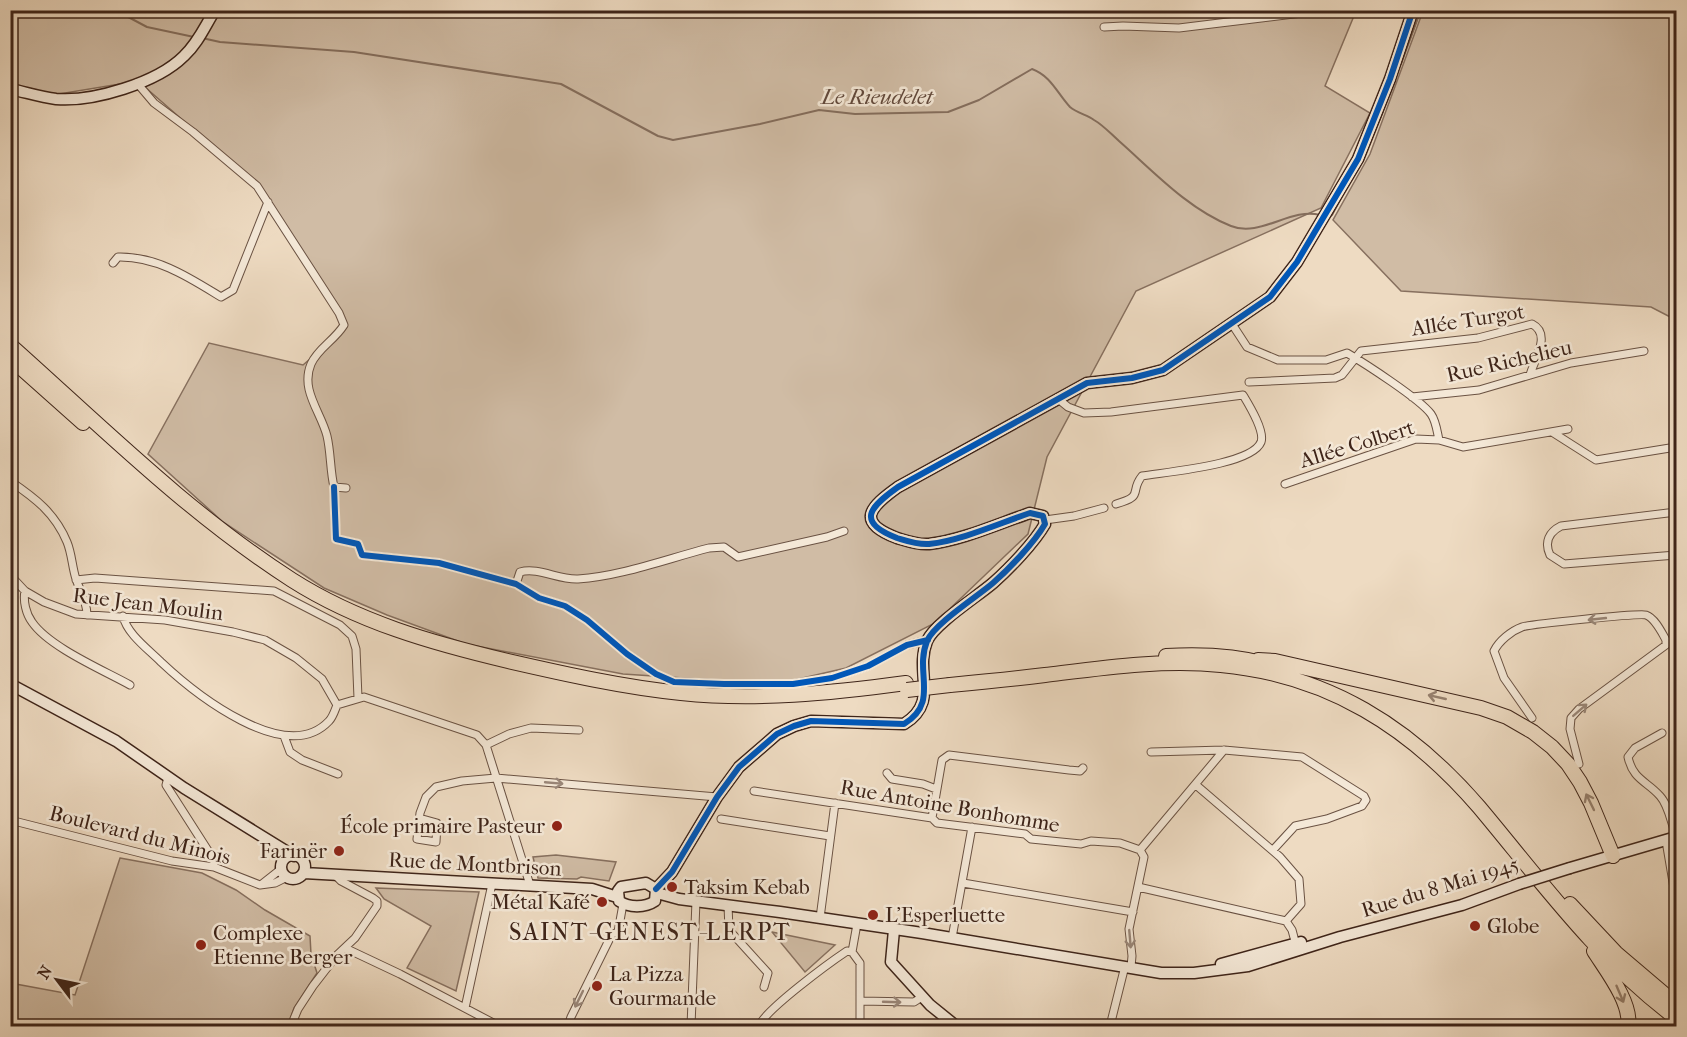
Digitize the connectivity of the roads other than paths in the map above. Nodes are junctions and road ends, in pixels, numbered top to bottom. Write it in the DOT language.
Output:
graph roads {
  1 [pos="215,10"];
  2 [pos="1326,10"];
  3 [pos="1413,10"];
  4 [pos="1104,27"];
  5 [pos="136,83"];
  6 [pos="10,89"];
  7 [pos="268,202"];
  8 [pos="113,264"];
  9 [pos="1232,324"];
  10 [pos="10,345"];
  11 [pos="1644,351"];
  12 [pos="10,358"];
  13 [pos="1354,358"];
  14 [pos="1530,375"];
  15 [pos="1249,382"];
  16 [pos="1058,398"];
  17 [pos="1412,398"];
  18 [pos="1568,429"];
  19 [pos="1552,432"];
  20 [pos="1439,440"];
  21 [pos="1677,447"];
  22 [pos="10,481"];
  23 [pos="1285,484"];
  24 [pos="334,487"];
  25 [pos="346,488"];
  26 [pos="1116,504"];
  27 [pos="1104,508"];
  28 [pos="1677,512"];
  29 [pos="1045,520"];
  30 [pos="843,531"];
  31 [pos="1677,555"];
  32 [pos="10,575"];
  33 [pos="76,580"];
  34 [pos="516,584"];
  35 [pos="25,591"];
  36 [pos="87,615"];
  37 [pos="123,616"];
  38 [pos="928,640"];
  39 [pos="1247,659"];
  40 [pos="950,682"];
  41 [pos="10,684"];
  42 [pos="130,685"];
  43 [pos="907,687"];
  44 [pos="358,698"];
  45 [pos="337,705"];
  46 [pos="1532,718"];
  47 [pos="579,730"];
  48 [pos="1662,733"];
  49 [pos="284,736"];
  50 [pos="486,745"];
  51 [pos="1224,750"];
  52 [pos="1151,752"];
  53 [pos="1579,764"];
  54 [pos="1083,768"];
  55 [pos="887,773"];
  56 [pos="338,774"];
  57 [pos="168,777"];
  58 [pos="496,778"];
  59 [pos="1196,785"];
  60 [pos="936,789"];
  61 [pos="754,791"];
  62 [pos="717,797"];
  63 [pos="835,803"];
  64 [pos="419,818"];
  65 [pos="932,818"];
  66 [pos="721,819"];
  67 [pos="10,820"];
  68 [pos="972,827"];
  69 [pos="830,836"];
  70 [pos="1673,838"];
  71 [pos="278,847"];
  72 [pos="1140,850"];
  73 [pos="1274,850"];
  74 [pos="294,856"];
  75 [pos="1613,856"];
  76 [pos="214,867"];
  77 [pos="304,868"];
  78 [pos="283,870"];
  79 [pos="335,875"];
  80 [pos="356,876"];
  81 [pos="963,883"];
  82 [pos="492,884"];
  83 [pos="530,885"];
  84 [pos="1138,887"];
  85 [pos="654,892"];
  86 [pos="620,896"];
  87 [pos="696,900"];
  88 [pos="1677,900"];
  89 [pos="728,905"];
  90 [pos="1132,912"];
  91 [pos="820,918"];
  92 [pos="1286,921"];
  93 [pos="857,924"];
  94 [pos="1580,929"];
  95 [pos="894,930"];
  96 [pos="952,938"];
  97 [pos="1296,946"];
  98 [pos="345,948"];
  99 [pos="849,952"];
  100 [pos="1128,966"];
  101 [pos="764,987"];
  102 [pos="922,997"];
  103 [pos="860,1001"];
  104 [pos="1677,1004"];
  105 [pos="465,1008"];
  106 [pos="1677,1018"];
  107 [pos="291,1026"];
  108 [pos="499,1026"];
  109 [pos="568,1026"];
  110 [pos="691,1026"];
  111 [pos="759,1026"];
  112 [pos="860,1026"];
  113 [pos="956,1026"];
  114 [pos="1110,1026"];
  115 [pos="1628,1026"];
  1 -- 5 [label="main road"];
  2 -- 4 [label="street"];
  3 -- 9 [label="main road"];
  5 -- 6 [label="main road"];
  5 -- 7 [label="street"];
  7 -- 8 [label="street"];
  7 -- 24 [label="street"];
  9 -- 13 [label="street"];
  9 -- 16 [label="main road"];
  10 -- 43 [label="highway"];
  11 -- 14 [label="street, Rue Richelieu"];
  12 -- 43 [label="highway"];
  13 -- 14 [label="street, Allée Turgot"];
  13 -- 15 [label="street"];
  13 -- 17 [label="street"];
  14 -- 17 [label="street, Rue Richelieu"];
  16 -- 26 [label="street"];
  16 -- 29 [label="main road"];
  17 -- 20 [label="street"];
  18 -- 19 [label="street, Allée Colbert"];
  19 -- 20 [label="street, Allée Colbert"];
  19 -- 21 [label="street"];
  20 -- 23 [label="street, Allée Colbert"];
  22 -- 33 [label="street"];
  24 -- 25 [label="street"];
  24 -- 34 [label="street"];
  27 -- 29 [label="street"];
  28 -- 31 [label="street"];
  29 -- 38 [label="main road"];
  30 -- 34 [label="street"];
  32 -- 35 [label="street, Rue Jean Moulin"];
  33 -- 36 [label="street"];
  33 -- 44 [label="street"];
  34 -- 38 [label="street"];
  35 -- 36 [label="street, Rue Jean Moulin"];
  35 -- 42 [label="street"];
  36 -- 37 [label="street, Rue Jean Moulin"];
  37 -- 45 [label="street, Rue Jean Moulin"];
  37 -- 49 [label="street"];
  38 -- 62 [label="main road"];
  39 -- 40 [label="highway"];
  75 -- 39 [label="highway, one-way"];
  39 -- 104 [label="highway"];
  40 -- 43 [label="highway, bridge"];
  40 -- 94 [label="highway"];
  41 -- 57 [label="main road"];
  44 -- 45 [label="street"];
  44 -- 50 [label="street"];
  45 -- 49 [label="street"];
  53 -- 46 [label="street, one-way"];
  47 -- 50 [label="street"];
  48 -- 70 [label="street"];
  49 -- 56 [label="street"];
  50 -- 58 [label="street"];
  51 -- 52 [label="street"];
  51 -- 59 [label="street"];
  51 -- 73 [label="street"];
  54 -- 60 [label="street"];
  55 -- 60 [label="street"];
  57 -- 71 [label="main road"];
  57 -- 76 [label="street"];
  58 -- 62 [label="street, one-way"];
  58 -- 64 [label="street"];
  58 -- 83 [label="street"];
  59 -- 72 [label="street"];
  59 -- 73 [label="street"];
  60 -- 65 [label="street"];
  61 -- 63 [label="street, Rue Antoine Bonhomme"];
  62 -- 85 [label="main road"];
  63 -- 65 [label="street, Rue Antoine Bonhomme"];
  63 -- 69 [label="street"];
  65 -- 68 [label="street, Rue Antoine Bonhomme"];
  66 -- 69 [label="street"];
  67 -- 76 [label="street, Boulevard du Minois"];
  68 -- 72 [label="street, Rue Antoine Bonhomme"];
  68 -- 81 [label="street"];
  69 -- 91 [label="street"];
  70 -- 75 [label="main road, Rue du 8 Mai 1945"];
  70 -- 88 [label="street"];
  71 -- 74 [label="main road"];
  71 -- 78 [label="main road"];
  72 -- 84 [label="street"];
  73 -- 92 [label="street"];
  74 -- 77 [label="main road"];
  74 -- 78 [label="main road"];
  75 -- 97 [label="main road, Rue du 8 Mai 1945, bridge"];
  76 -- 78 [label="street, Boulevard du Minois"];
  77 -- 78 [label="main road"];
  77 -- 79 [label="main road, Rue de Montbrison"];
  77 -- 80 [label="main road, Rue de Montbrison"];
  79 -- 80 [label="main road, Rue de Montbrison"];
  79 -- 98 [label="street"];
  80 -- 82 [label="main road, Rue de Montbrison"];
  81 -- 90 [label="street"];
  81 -- 96 [label="street"];
  82 -- 83 [label="main road, Rue de Montbrison"];
  82 -- 105 [label="street"];
  83 -- 86 [label="main road, Rue de Montbrison"];
  84 -- 90 [label="street"];
  84 -- 92 [label="street"];
  85 -- 86 [label="main road"];
  85 -- 86 [label="main road"];
  85 -- 87 [label="main road, Rue du 8 Mai 1945"];
  86 -- 109 [label="street, one-way"];
  87 -- 89 [label="main road, Rue du 8 Mai 1945"];
  87 -- 110 [label="street"];
  89 -- 91 [label="main road, Rue du 8 Mai 1945"];
  89 -- 101 [label="street"];
  90 -- 100 [label="street, one-way"];
  91 -- 93 [label="main road, Rue du 8 Mai 1945"];
  92 -- 97 [label="street"];
  93 -- 95 [label="main road, Rue du 8 Mai 1945"];
  93 -- 99 [label="street"];
  94 -- 106 [label="highway"];
  94 -- 115 [label="highway, one-way"];
  95 -- 96 [label="main road, Rue du 8 Mai 1945"];
  95 -- 102 [label="main road"];
  96 -- 100 [label="main road, Rue du 8 Mai 1945"];
  97 -- 100 [label="main road, Rue du 8 Mai 1945"];
  98 -- 105 [label="street"];
  98 -- 107 [label="street"];
  99 -- 103 [label="street"];
  99 -- 111 [label="street"];
  100 -- 114 [label="street"];
  103 -- 102 [label="street, one-way"];
  102 -- 113 [label="main road"];
  103 -- 112 [label="street"];
  105 -- 108 [label="street"];
}
